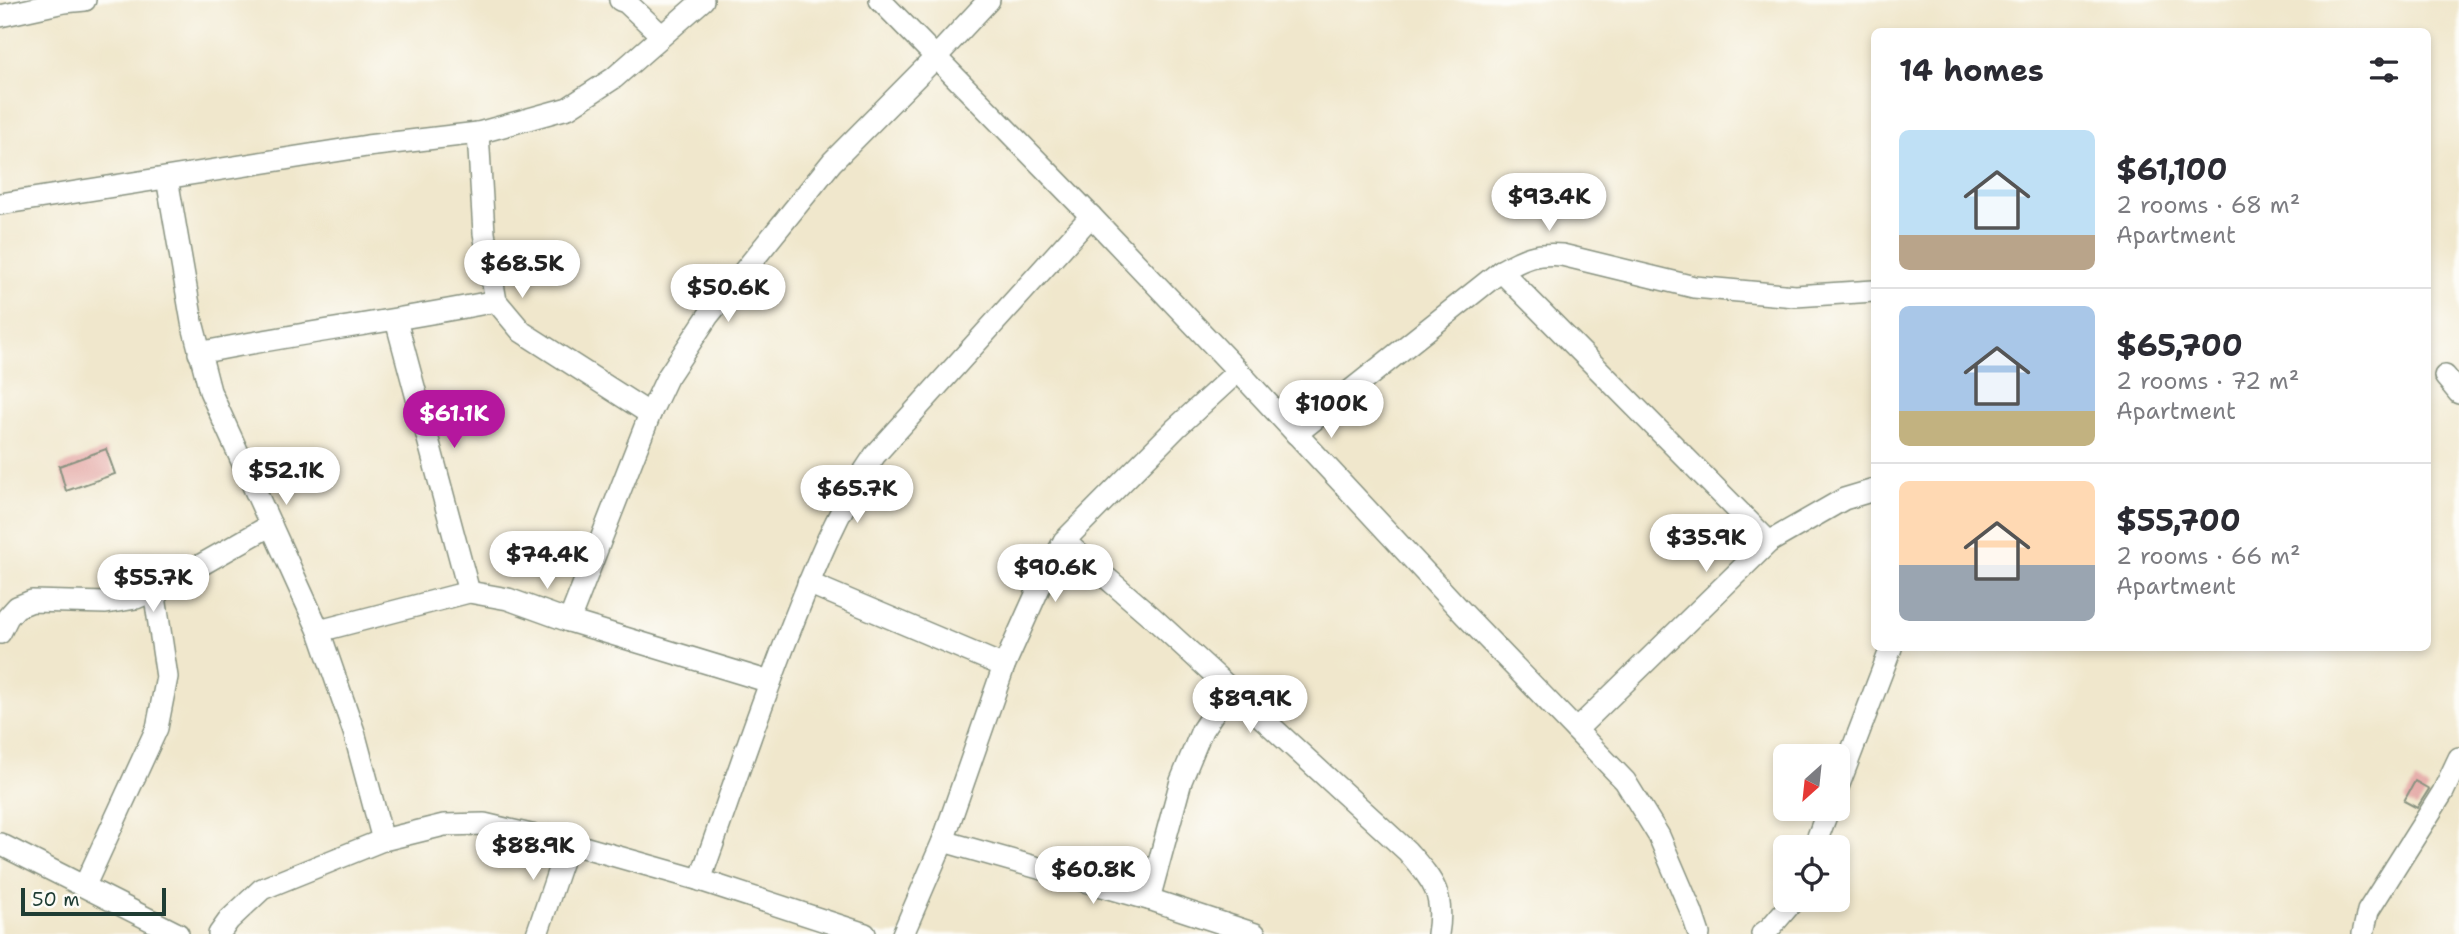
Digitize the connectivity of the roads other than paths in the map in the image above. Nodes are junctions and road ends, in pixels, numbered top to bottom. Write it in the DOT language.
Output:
graph roads {
  1 [pos="85,0"];
  2 [pos="620,0"];
  3 [pos="704,0"];
  4 [pos="880,0"];
  5 [pos="989,0"];
  6 [pos="0,16"];
  7 [pos="661,35"];
  8 [pos="935,58"];
  9 [pos="478,133"];
  10 [pos="167,178"];
  11 [pos="0,204"];
  12 [pos="1091,216"];
  13 [pos="1501,271"];
  14 [pos="1871,291"];
  15 [pos="495,301"];
  16 [pos="396,320"];
  17 [pos="199,353"];
  18 [pos="1238,371"];
  19 [pos="2445,376"];
  20 [pos="2459,393"];
  21 [pos="650,414"];
  22 [pos="1296,434"];
  23 [pos="1871,491"];
  24 [pos="271,525"];
  25 [pos="1065,541"];
  26 [pos="1769,542"];
  27 [pos="808,583"];
  28 [pos="155,590"];
  29 [pos="469,592"];
  30 [pos="8,604"];
  31 [pos="569,621"];
  32 [pos="319,631"];
  33 [pos="0,633"];
  34 [pos="1890,651"];
  35 [pos="1004,666"];
  36 [pos="770,682"];
  37 [pos="1230,688"];
  38 [pos="1576,730"];
  39 [pos="1850,756"];
  40 [pos="2459,758"];
  41 [pos="383,840"];
  42 [pos="943,841"];
  43 [pos="568,843"];
  44 [pos="0,844"];
  45 [pos="700,880"];
  46 [pos="85,885"];
  47 [pos="1149,899"];
  48 [pos="1783,912"];
  49 [pos="178,934"];
  50 [pos="219,934"];
  51 [pos="537,934"];
  52 [pos="865,934"];
  53 [pos="903,934"];
  54 [pos="1255,934"];
  55 [pos="1438,934"];
  56 [pos="1699,934"];
  57 [pos="1762,934"];
  58 [pos="2363,934"];
  1 -- 6 [label="street"];
  2 -- 7 [label="street"];
  3 -- 7 [label="street"];
  4 -- 8 [label="street"];
  5 -- 8 [label="street"];
  7 -- 9 [label="street"];
  8 -- 12 [label="street"];
  8 -- 21 [label="street"];
  9 -- 10 [label="street"];
  9 -- 15 [label="street"];
  10 -- 11 [label="street"];
  10 -- 17 [label="street"];
  12 -- 18 [label="street"];
  12 -- 27 [label="street"];
  13 -- 14 [label="street"];
  13 -- 22 [label="street"];
  13 -- 26 [label="street"];
  15 -- 16 [label="street"];
  15 -- 21 [label="street"];
  16 -- 17 [label="street"];
  16 -- 29 [label="street"];
  17 -- 24 [label="street"];
  18 -- 22 [label="street"];
  18 -- 25 [label="street"];
  19 -- 20 [label="street"];
  21 -- 31 [label="street"];
  22 -- 38 [label="street"];
  23 -- 26 [label="street"];
  24 -- 28 [label="street"];
  24 -- 32 [label="street"];
  25 -- 35 [label="street"];
  25 -- 37 [label="street"];
  26 -- 38 [label="street"];
  27 -- 35 [label="street"];
  27 -- 36 [label="street"];
  28 -- 30 [label="street"];
  28 -- 46 [label="street"];
  29 -- 31 [label="street"];
  29 -- 32 [label="street"];
  30 -- 33 [label="street"];
  31 -- 36 [label="street"];
  32 -- 41 [label="street"];
  34 -- 39 [label="street"];
  35 -- 42 [label="street"];
  36 -- 45 [label="street"];
  37 -- 47 [label="street"];
  37 -- 55 [label="street"];
  38 -- 56 [label="street"];
  40 -- 58 [label="street"];
  41 -- 43 [label="street"];
  41 -- 50 [label="street"];
  42 -- 47 [label="street"];
  42 -- 53 [label="street"];
  43 -- 45 [label="street"];
  43 -- 51 [label="street"];
  44 -- 46 [label="street"];
  45 -- 52 [label="street"];
  46 -- 49 [label="street"];
  47 -- 54 [label="street"];
  48 -- 57 [label="street"];
}
